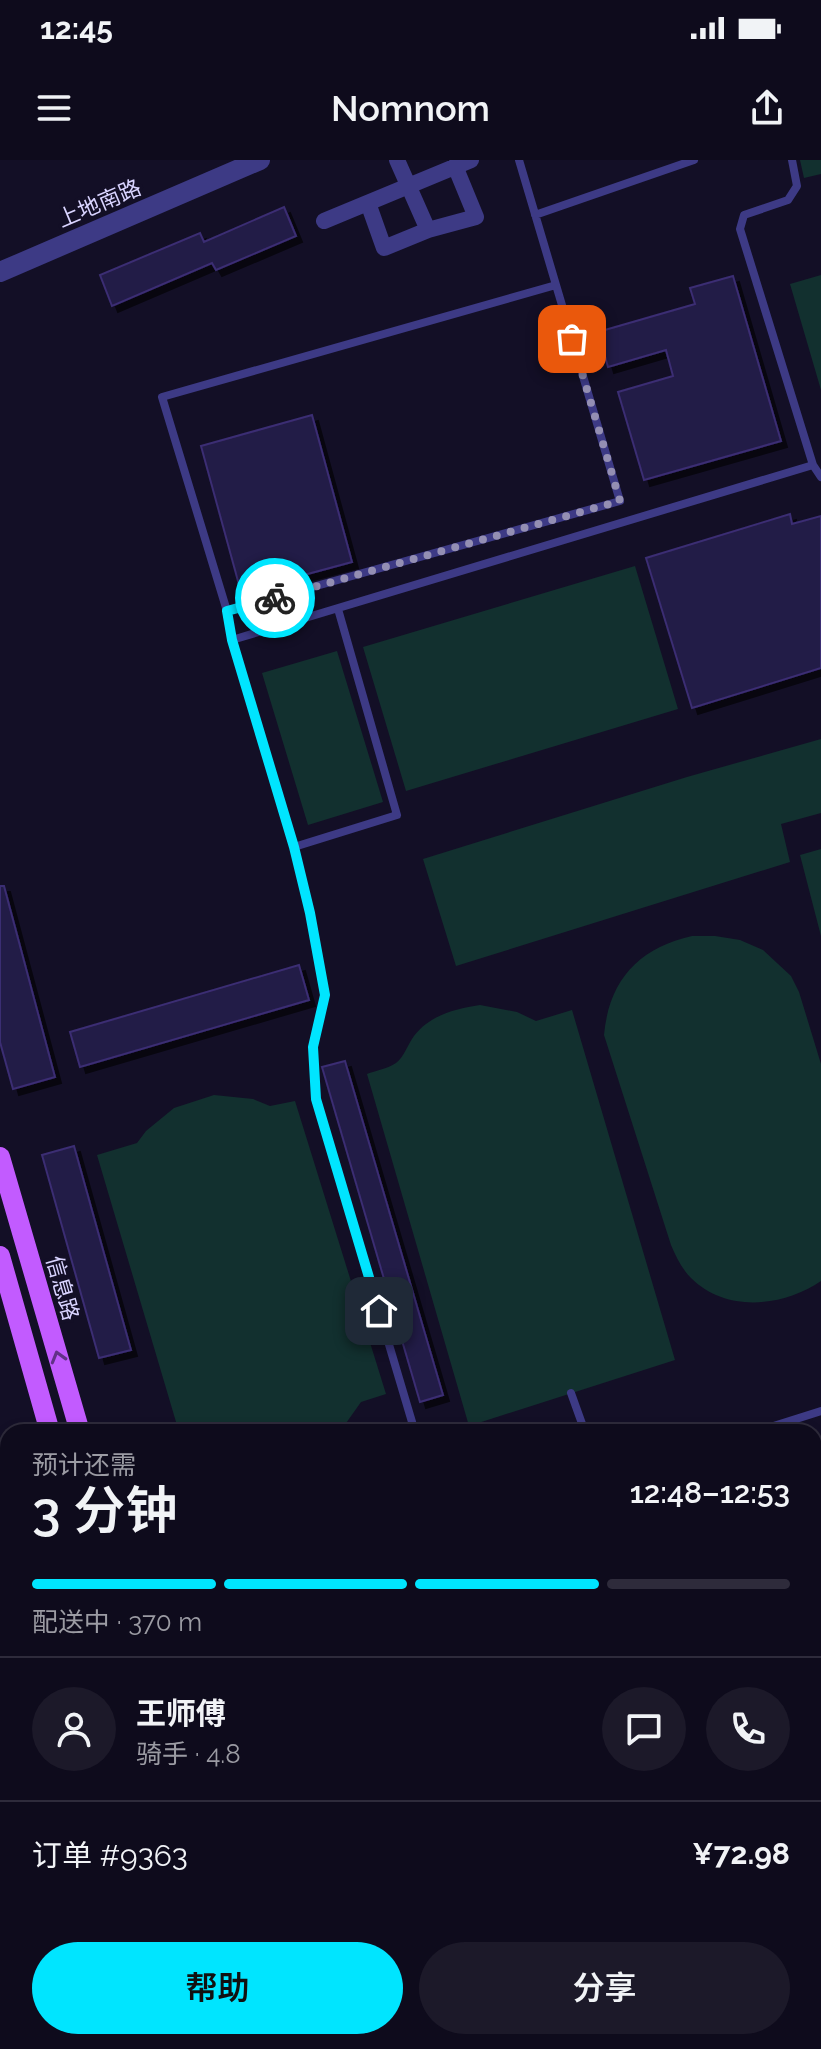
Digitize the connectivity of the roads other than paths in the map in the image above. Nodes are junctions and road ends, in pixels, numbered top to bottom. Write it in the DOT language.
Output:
graph roads {
  1 [pos="260,160"];
  2 [pos="397,160"];
  3 [pos="519,160"];
  4 [pos="694,160"];
  5 [pos="792,160"];
  6 [pos="463,163"];
  7 [pos="408,186"];
  8 [pos="368,203"];
  9 [pos="535,215"];
  10 [pos="324,221"];
  11 [pos="428,230"];
  12 [pos="0,272"];
  13 [pos="556,285"];
  14 [pos="813,465"];
  15 [pos="821,477"];
  16 [pos="338,609"];
  17 [pos="227,611"];
  18 [pos="232,640"];
  19 [pos="294,847"];
  20 [pos="0,1157"];
  21 [pos="0,1256"];
  22 [pos="571,1393"];
  23 [pos="821,1411"];
  24 [pos="48,1424"];
  25 [pos="78,1424"];
  26 [pos="413,1424"];
  27 [pos="582,1424"];
  28 [pos="780,1424"];
  1 -- 12 [label="street, 上地南路"];
  2 -- 7 [label="street"];
  3 -- 9 [label="lane"];
  4 -- 9 [label="lane"];
  5 -- 14 [label="lane"];
  6 -- 7 [label="street"];
  6 -- 11 [label="street"];
  7 -- 8 [label="street"];
  7 -- 11 [label="street"];
  8 -- 10 [label="street"];
  8 -- 11 [label="street"];
  9 -- 13 [label="lane"];
  13 -- 17 [label="lane"];
  13 -- 17 [label="lane"];
  14 -- 15 [label="lane"];
  14 -- 16 [label="lane"];
  16 -- 18 [label="lane"];
  16 -- 19 [label="lane"];
  17 -- 18 [label="lane"];
  18 -- 19 [label="lane"];
  19 -- 26 [label="lane"];
  25 -- 20 [label="main road, 信息路, one-way"];
  21 -- 24 [label="main road"];
  22 -- 27 [label="lane"];
  23 -- 28 [label="lane"];
}
